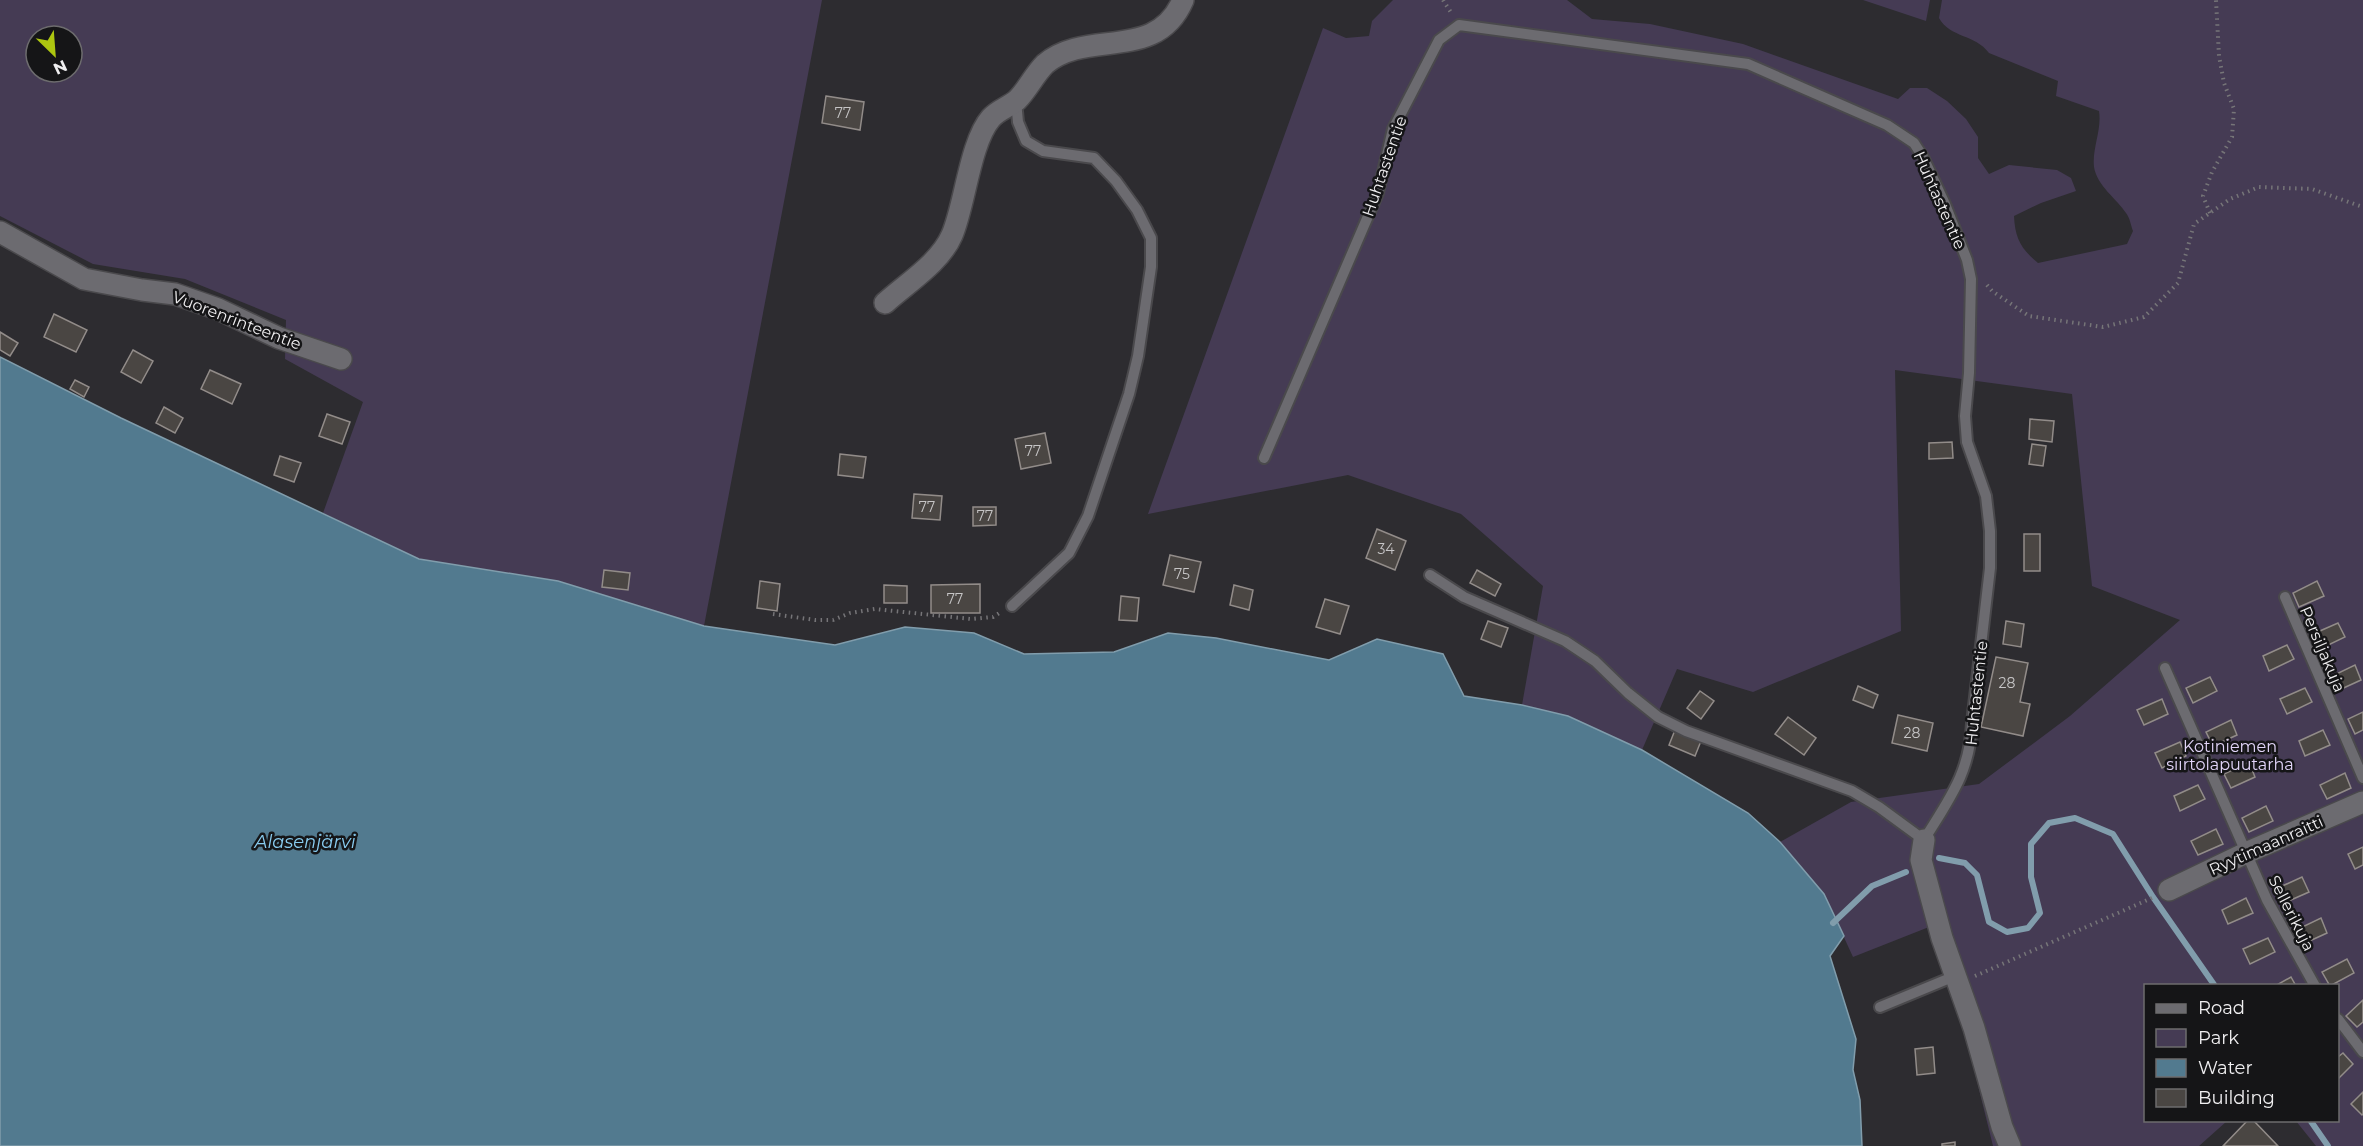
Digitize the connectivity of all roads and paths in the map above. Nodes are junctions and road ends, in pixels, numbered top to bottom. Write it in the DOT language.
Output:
graph roads {
  1 [pos="1183,0"];
  2 [pos="2216,0"];
  3 [pos="1016,100"];
  4 [pos="2363,207"];
  5 [pos="2210,213"];
  6 [pos="0,232"];
  7 [pos="1966,260"];
  8 [pos="885,303"];
  9 [pos="341,358"];
  10 [pos="1264,458"];
  11 [pos="1430,575"];
  12 [pos="2285,597"];
  13 [pos="1012,606"];
  14 [pos="773,614"];
  15 [pos="2165,668"];
  16 [pos="2363,778"];
  17 [pos="2363,802"];
  18 [pos="1924,840"];
  19 [pos="2246,853"];
  20 [pos="2169,890"];
  21 [pos="2140,903"];
  22 [pos="1956,980"];
  23 [pos="2314,984"];
  24 [pos="1880,1008"];
  25 [pos="2339,1022"];
  26 [pos="2363,1052"];
  27 [pos="2010,1146"];
  1 -- 3 [label="street"];
  2 -- 5 [label="path"];
  3 -- 8 [label="street"];
  3 -- 13 [label="lane"];
  4 -- 5 [label="path"];
  5 -- 7 [label="path"];
  6 -- 9 [label="street, Vuorenrinteentie"];
  7 -- 10 [label="lane, Huhtastentie"];
  7 -- 18 [label="lane, Huhtastentie"];
  11 -- 18 [label="lane"];
  12 -- 16 [label="lane, Persiljakuja"];
  13 -- 14 [label="path"];
  15 -- 19 [label="lane, Sellerikuja"];
  17 -- 19 [label="street, Ryytimaanraitti"];
  18 -- 22 [label="street"];
  19 -- 20 [label="street, Ryytimaanraitti"];
  19 -- 23 [label="lane, Sellerikuja"];
  21 -- 22 [label="path"];
  22 -- 24 [label="lane"];
  22 -- 27 [label="street"];
  25 -- 26 [label="lane"];
}
